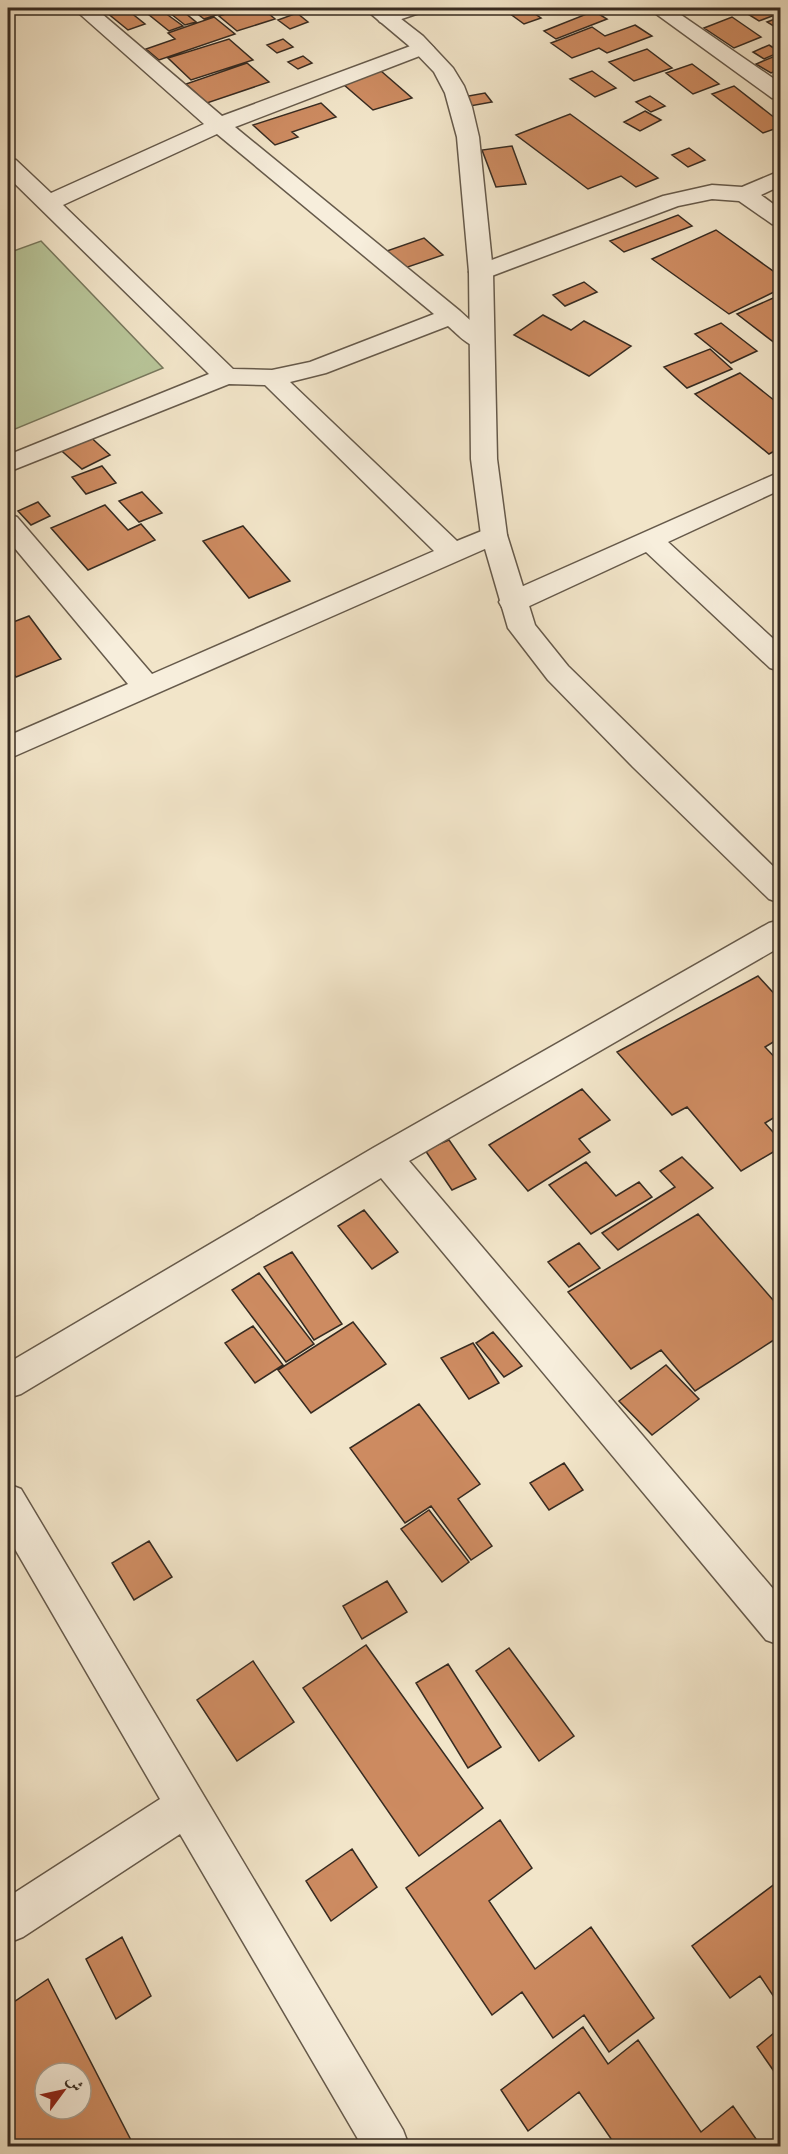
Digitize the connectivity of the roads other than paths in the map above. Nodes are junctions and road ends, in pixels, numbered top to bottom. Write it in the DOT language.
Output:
graph roads {
  1 [pos="83,8"];
  2 [pos="415,8"];
  3 [pos="658,8"];
  4 [pos="381,13"];
  5 [pos="423,48"];
  6 [pos="780,93"];
  7 [pos="219,125"];
  8 [pos="8,165"];
  9 [pos="780,178"];
  10 [pos="745,194"];
  11 [pos="50,203"];
  12 [pos="780,219"];
  13 [pos="481,273"];
  14 [pos="451,316"];
  15 [pos="482,342"];
  16 [pos="226,376"];
  17 [pos="272,378"];
  18 [pos="8,464"];
  19 [pos="780,480"];
  20 [pos="8,523"];
  21 [pos="494,535"];
  22 [pos="650,541"];
  23 [pos="453,553"];
  24 [pos="513,602"];
  25 [pos="780,662"];
  26 [pos="147,687"];
  27 [pos="8,748"];
  28 [pos="780,891"];
  29 [pos="780,932"];
  30 [pos="385,1158"];
  31 [pos="8,1382"];
  32 [pos="8,1502"];
  33 [pos="780,1626"];
  34 [pos="186,1806"];
  35 [pos="8,1922"];
  36 [pos="387,2146"];
  1 -- 7 [label="street"];
  2 -- 4 [label="street"];
  3 -- 6 [label="street"];
  4 -- 5 [label="street"];
  5 -- 7 [label="street"];
  5 -- 13 [label="street"];
  7 -- 11 [label="street"];
  7 -- 14 [label="street"];
  8 -- 11 [label="street"];
  9 -- 10 [label="street"];
  10 -- 12 [label="street"];
  10 -- 13 [label="street"];
  11 -- 16 [label="street"];
  13 -- 15 [label="street"];
  14 -- 15 [label="street"];
  14 -- 17 [label="street"];
  15 -- 21 [label="street"];
  16 -- 17 [label="street"];
  16 -- 18 [label="street"];
  17 -- 23 [label="street"];
  19 -- 22 [label="street"];
  20 -- 26 [label="street"];
  21 -- 23 [label="street"];
  21 -- 24 [label="street"];
  22 -- 24 [label="street"];
  22 -- 25 [label="street"];
  23 -- 26 [label="street"];
  24 -- 28 [label="street"];
  26 -- 27 [label="street"];
  29 -- 30 [label="street"];
  30 -- 31 [label="street"];
  30 -- 33 [label="street"];
  32 -- 34 [label="street"];
  34 -- 35 [label="street"];
  34 -- 36 [label="street"];
}
